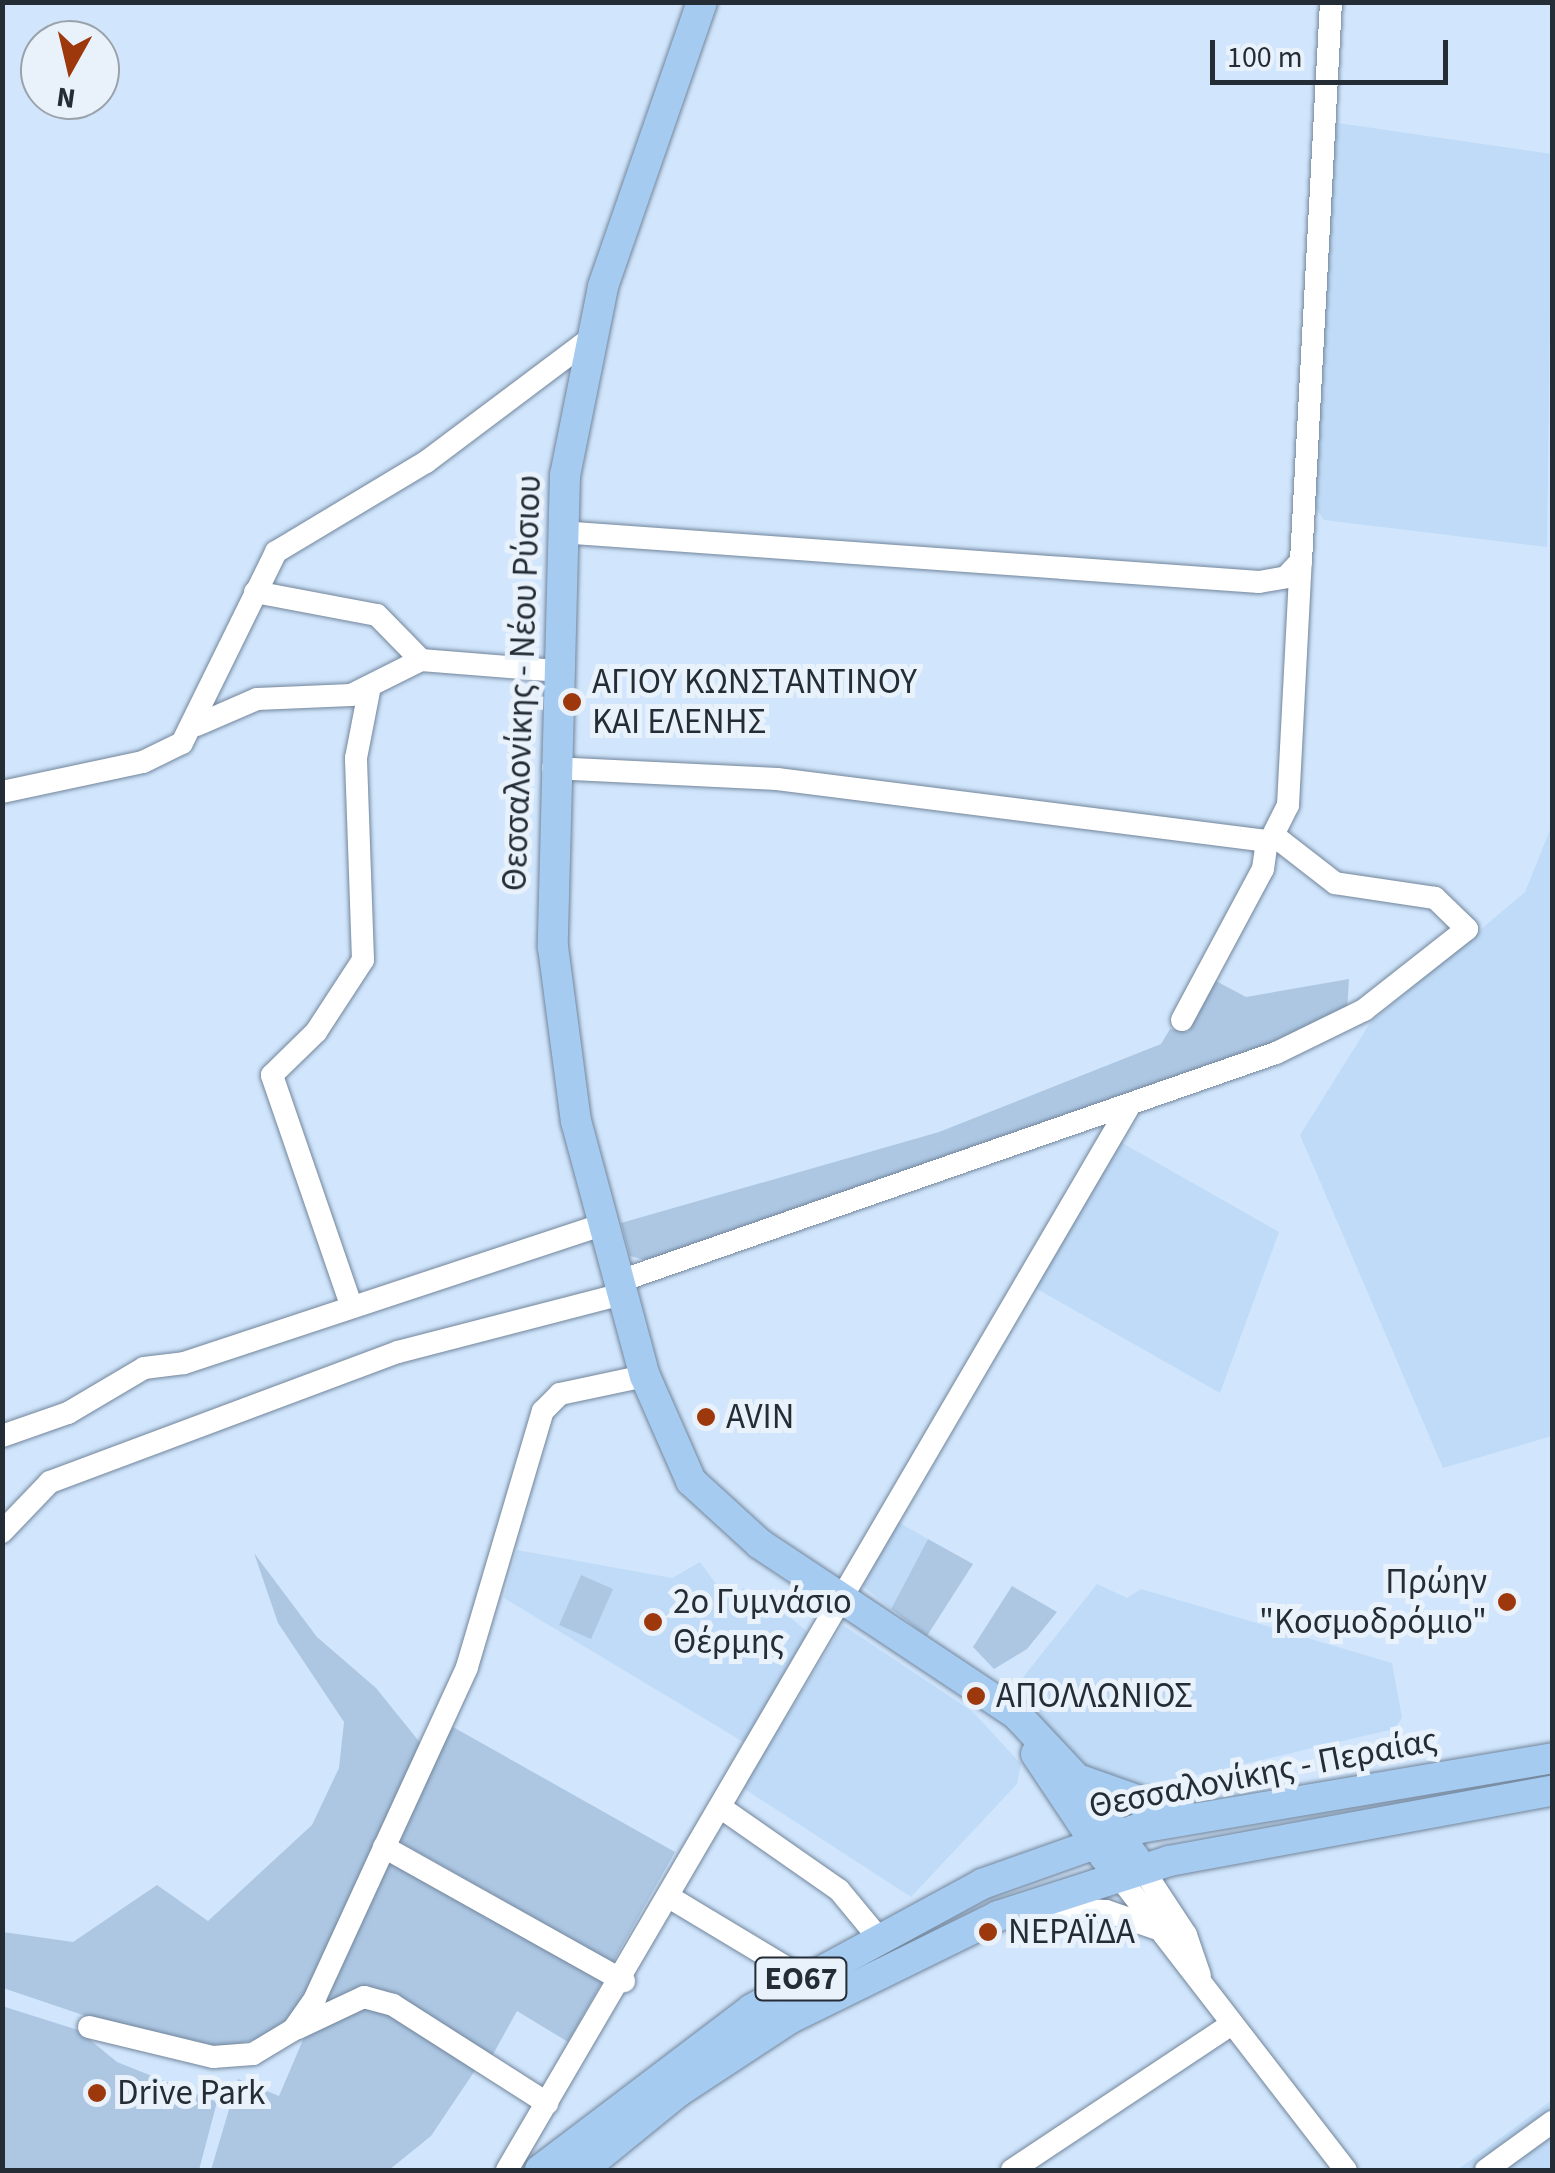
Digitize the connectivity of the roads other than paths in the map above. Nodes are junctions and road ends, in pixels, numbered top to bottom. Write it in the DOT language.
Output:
graph roads {
  1 [pos="702,2"];
  2 [pos="1331,2"];
  3 [pos="590,339"];
  4 [pos="560,532"];
  5 [pos="1294,575"];
  6 [pos="254,592"];
  7 [pos="421,660"];
  8 [pos="557,672"];
  9 [pos="370,686"];
  10 [pos="182,743"];
  11 [pos="553,768"];
  12 [pos="2,792"];
  13 [pos="1272,840"];
  14 [pos="1182,1020"];
  15 [pos="1128,1108"];
  16 [pos="606,1231"];
  17 [pos="620,1281"];
  18 [pos="350,1302"];
  19 [pos="647,1383"];
  20 [pos="2,1436"];
  21 [pos="2,1532"];
  22 [pos="840,1598"];
  23 [pos="999,1704"];
  24 [pos="1552,1758"];
  25 [pos="1077,1779"];
  26 [pos="1552,1790"];
  27 [pos="720,1807"];
  28 [pos="1195,1817"];
  29 [pos="1105,1838"];
  30 [pos="384,1846"];
  31 [pos="1129,1871"];
  32 [pos="669,1897"];
  33 [pos="998,1916"];
  34 [pos="1156,1928"];
  35 [pos="877,1936"];
  36 [pos="1200,1976"];
  37 [pos="802,1977"];
  38 [pos="624,1981"];
  39 [pos="1232,2024"];
  40 [pos="88,2026"];
  41 [pos="294,2030"];
  42 [pos="548,2103"];
  43 [pos="1552,2122"];
  44 [pos="507,2170"];
  45 [pos="540,2170"];
  46 [pos="582,2170"];
  47 [pos="1012,2170"];
  48 [pos="1346,2170"];
  49 [pos="1486,2170"];
  1 -- 3 [label="main road, Θεσσαλονίκης - Νέου Ρύσιου"];
  2 -- 5 [label="street"];
  3 -- 4 [label="main road, Θεσσαλονίκης - Νέου Ρύσιου"];
  3 -- 6 [label="street"];
  4 -- 5 [label="street"];
  4 -- 8 [label="main road, Θεσσαλονίκης - Νέου Ρύσιου"];
  5 -- 13 [label="street"];
  6 -- 7 [label="street"];
  6 -- 10 [label="street"];
  7 -- 8 [label="street"];
  7 -- 9 [label="street"];
  8 -- 11 [label="main road, Θεσσαλονίκης - Νέου Ρύσιου"];
  9 -- 10 [label="street"];
  9 -- 18 [label="street"];
  10 -- 12 [label="street"];
  11 -- 13 [label="street"];
  11 -- 16 [label="main road, Θεσσαλονίκης - Νέου Ρύσιου"];
  13 -- 14 [label="street"];
  13 -- 15 [label="street"];
  15 -- 17 [label="street"];
  15 -- 22 [label="street"];
  16 -- 17 [label="main road, Θεσσαλονίκης - Νέου Ρύσιου"];
  16 -- 18 [label="street"];
  17 -- 19 [label="main road, Θεσσαλονίκης - Νέου Ρύσιου"];
  17 -- 21 [label="street"];
  18 -- 20 [label="street"];
  19 -- 22 [label="main road, Θεσσαλονίκης - Νέου Ρύσιου"];
  19 -- 30 [label="street"];
  22 -- 23 [label="main road, Θεσσαλονίκης - Νέου Ρύσιου"];
  22 -- 27 [label="street"];
  23 -- 25 [label="main road, Θεσσαλονίκης - Νέου Ρύσιου"];
  23 -- 29 [label="main road, Θεσσαλονίκης - Νέου Ρύσιου"];
  24 -- 28 [label="main road, Θεσσαλονίκης - Περαίας"];
  25 -- 28 [label="main road"];
  25 -- 29 [label="main road, Θεσσαλονίκης - Νέου Ρύσιου"];
  26 -- 31 [label="main road, Θεσσαλονίκης - Περαίας"];
  27 -- 32 [label="street"];
  27 -- 35 [label="street"];
  28 -- 29 [label="main road, Θεσσαλονίκης - Περαίας"];
  29 -- 31 [label="main road, Θεσσαλονίκης - Νέου Ρύσιου"];
  29 -- 35 [label="main road, Θεσσαλονίκης - Περαίας / ΕΟ67"];
  30 -- 38 [label="street"];
  30 -- 41 [label="street"];
  31 -- 33 [label="main road, Θεσσαλονίκης - Περαίας / ΕΟ67"];
  31 -- 34 [label="street"];
  31 -- 36 [label="street"];
  32 -- 37 [label="street"];
  32 -- 38 [label="street"];
  33 -- 34 [label="street"];
  33 -- 46 [label="main road, Θεσσαλονίκης - Περαίας / ΕΟ67"];
  34 -- 36 [label="street"];
  35 -- 37 [label="main road, Θεσσαλονίκης - Περαίας / ΕΟ67"];
  36 -- 39 [label="street"];
  37 -- 45 [label="main road, Θεσσαλονίκης - Περαίας / ΕΟ67"];
  38 -- 42 [label="street"];
  39 -- 47 [label="street"];
  39 -- 48 [label="street"];
  40 -- 41 [label="street"];
  41 -- 42 [label="street"];
  42 -- 44 [label="street"];
  43 -- 49 [label="street"];
}
